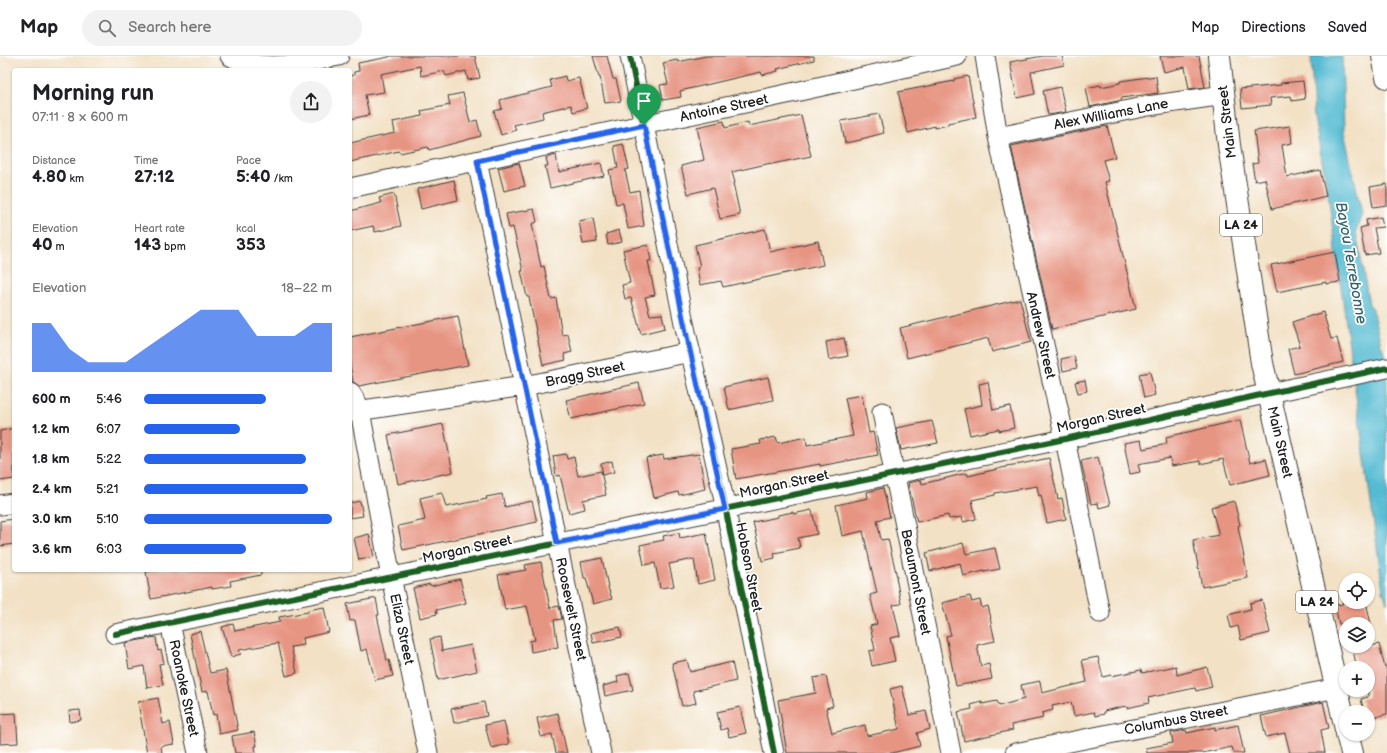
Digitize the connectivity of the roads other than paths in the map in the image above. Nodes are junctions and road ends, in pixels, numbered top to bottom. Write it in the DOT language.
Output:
graph roads {
  1 [pos="230,56"];
  2 [pos="339,56"];
  3 [pos="630,56"];
  4 [pos="957,56"];
  5 [pos="985,56"];
  6 [pos="1219,56"];
  7 [pos="1383,56"];
  8 [pos="255,60"];
  9 [pos="1387,76"];
  10 [pos="1224,95"];
  11 [pos="644,125"];
  12 [pos="998,137"];
  13 [pos="477,161"];
  14 [pos="352,188"];
  15 [pos="690,352"];
  16 [pos="1387,368"];
  17 [pos="524,386"];
  18 [pos="1269,393"];
  19 [pos="352,395"];
  20 [pos="355,412"];
  21 [pos="882,412"];
  22 [pos="1065,439"];
  23 [pos="894,474"];
  24 [pos="12,503"];
  25 [pos="0,505"];
  26 [pos="725,509"];
  27 [pos="557,543"];
  28 [pos="391,577"];
  29 [pos="1100,613"];
  30 [pos="170,623"];
  31 [pos="115,634"];
  32 [pos="1337,688"];
  33 [pos="1341,705"];
  34 [pos="1349,741"];
  35 [pos="198,753"];
  36 [pos="428,753"];
  37 [pos="601,753"];
  38 [pos="774,753"];
  39 [pos="951,753"];
  40 [pos="1015,753"];
  41 [pos="1352,753"];
  1 -- 8 [label="street"];
  2 -- 8 [label="street"];
  3 -- 11 [label="street, Hobson Street"];
  4 -- 11 [label="street, Antoine Street"];
  5 -- 12 [label="street, Andrew Street"];
  6 -- 10 [label="main road, Main Street / LA 24"];
  7 -- 9 [label="main road"];
  10 -- 12 [label="street, Alex Williams Lane"];
  10 -- 18 [label="main road, Main Street / LA 24"];
  11 -- 13 [label="street, Antoine Street"];
  11 -- 15 [label="street, Hobson Street"];
  12 -- 22 [label="street, Andrew Street"];
  13 -- 14 [label="street, Antoine Street"];
  13 -- 17 [label="street, Roosevelt Street"];
  15 -- 17 [label="street, Bragg Street"];
  15 -- 26 [label="street, Hobson Street"];
  16 -- 18 [label="street, Morgan Street"];
  17 -- 20 [label="street, Bragg Street"];
  17 -- 27 [label="street, Roosevelt Street"];
  18 -- 22 [label="street, Morgan Street"];
  18 -- 32 [label="main road, Main Street / LA 24"];
  19 -- 20 [label="street, Eliza Street"];
  20 -- 28 [label="street, Eliza Street"];
  21 -- 23 [label="street, Beaumont Street"];
  22 -- 23 [label="street, Morgan Street"];
  22 -- 29 [label="street, Andrew Street"];
  23 -- 26 [label="street, Morgan Street"];
  23 -- 39 [label="street, Beaumont Street"];
  24 -- 25 [label="street"];
  26 -- 27 [label="street, Morgan Street"];
  26 -- 38 [label="street, Hobson Street"];
  27 -- 28 [label="street, Morgan Street"];
  27 -- 37 [label="street, Roosevelt Street"];
  28 -- 30 [label="street, Morgan Street"];
  28 -- 36 [label="street, Eliza Street"];
  30 -- 31 [label="street, Morgan Street"];
  30 -- 35 [label="street, Roanoke Street"];
  32 -- 33 [label="main road, Main Street / LA 24"];
  32 -- 40 [label="street, Columbus Street"];
  34 -- 41 [label="main road"];
}
